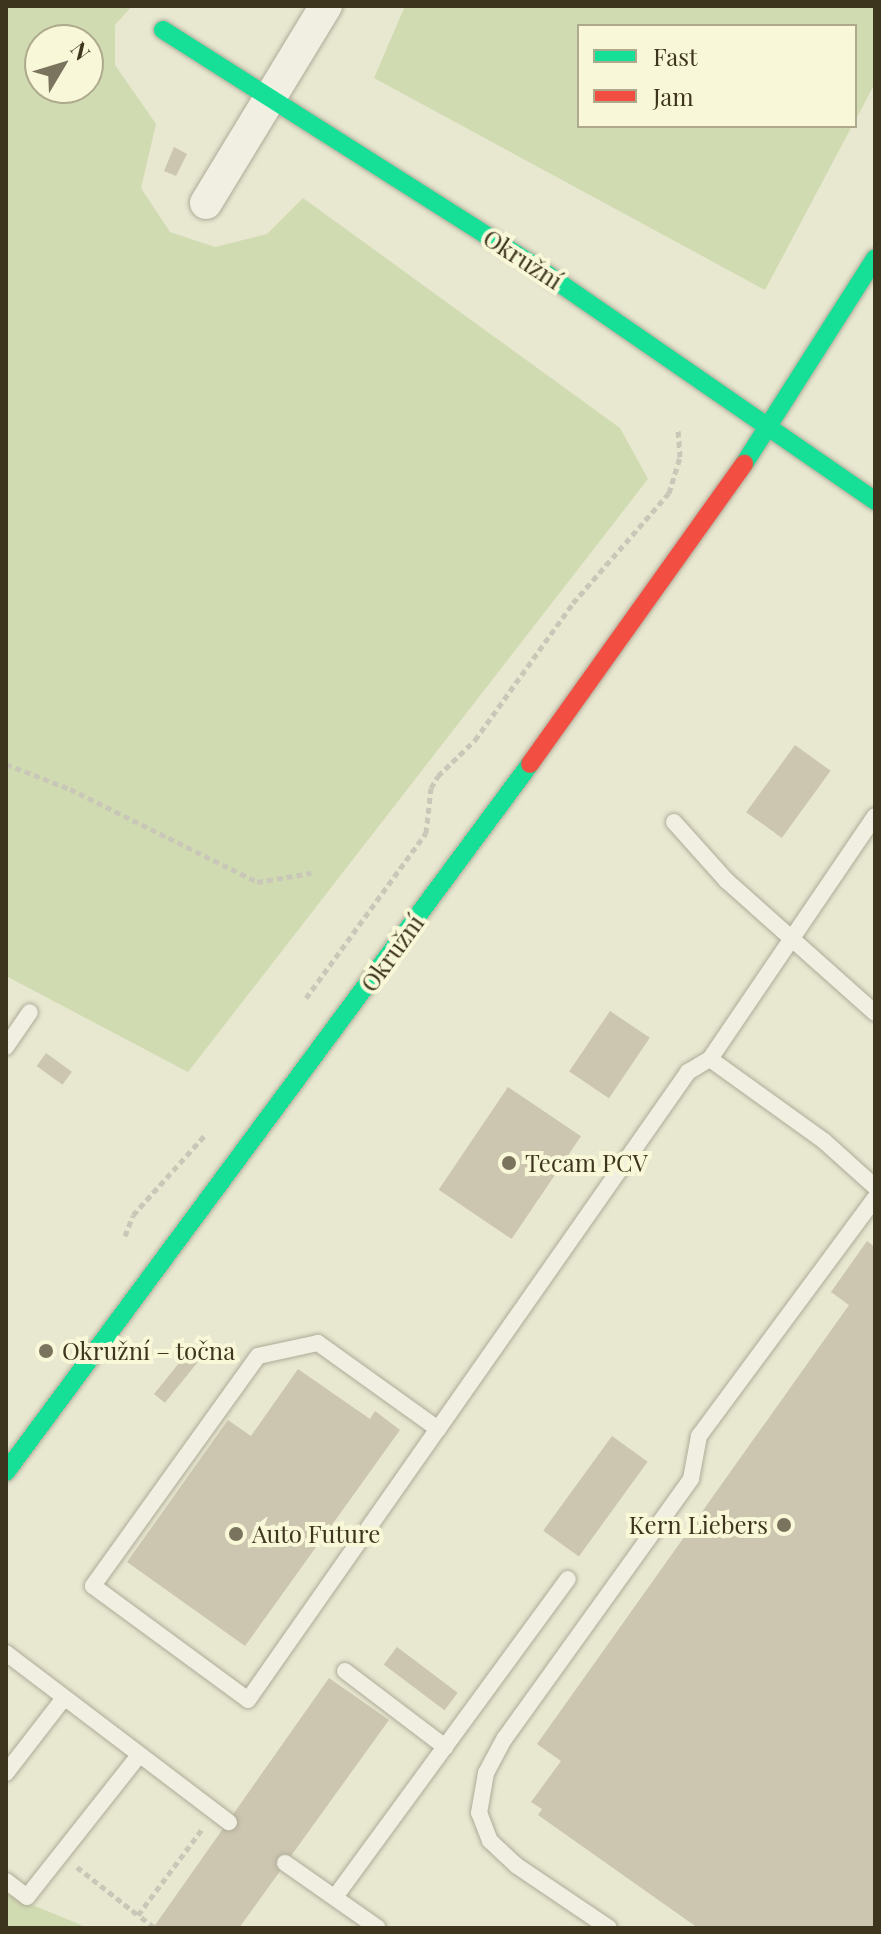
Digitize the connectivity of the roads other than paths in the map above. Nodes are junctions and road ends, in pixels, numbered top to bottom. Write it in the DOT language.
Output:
graph roads {
  1 [pos="326,6"];
  2 [pos="163,30"];
  3 [pos="270,98"];
  4 [pos="206,203"];
  5 [pos="875,258"];
  6 [pos="770,428"];
  7 [pos="875,501"];
  8 [pos="875,816"];
  9 [pos="674,822"];
  10 [pos="793,936"];
  11 [pos="30,1012"];
  12 [pos="875,1013"];
  13 [pos="6,1047"];
  14 [pos="710,1059"];
  15 [pos="875,1187"];
  16 [pos="875,1198"];
  17 [pos="438,1429"];
  18 [pos="6,1472"];
  19 [pos="568,1579"];
  20 [pos="6,1653"];
  21 [pos="345,1671"];
  22 [pos="64,1698"];
  23 [pos="445,1747"];
  24 [pos="139,1755"];
  25 [pos="6,1773"];
  26 [pos="229,1822"];
  27 [pos="285,1863"];
  28 [pos="6,1881"];
  29 [pos="335,1897"];
  30 [pos="378,1928"];
  31 [pos="609,1928"];
  1 -- 3 [label="street"];
  2 -- 3 [label="main road, Okružní"];
  3 -- 4 [label="street"];
  3 -- 6 [label="main road, Okružní"];
  5 -- 6 [label="main road, Okružní"];
  6 -- 7 [label="main road"];
  6 -- 18 [label="main road, Okružní"];
  8 -- 10 [label="lane"];
  9 -- 10 [label="lane"];
  10 -- 12 [label="lane"];
  10 -- 14 [label="lane"];
  11 -- 13 [label="lane"];
  14 -- 15 [label="lane"];
  14 -- 17 [label="lane"];
  16 -- 31 [label="lane"];
  17 -- 17 [label="lane"];
  19 -- 23 [label="lane"];
  20 -- 22 [label="lane"];
  21 -- 23 [label="lane"];
  22 -- 24 [label="lane"];
  22 -- 25 [label="lane"];
  23 -- 29 [label="lane"];
  24 -- 26 [label="lane"];
  24 -- 28 [label="lane"];
  27 -- 29 [label="lane"];
  29 -- 30 [label="lane"];
}
